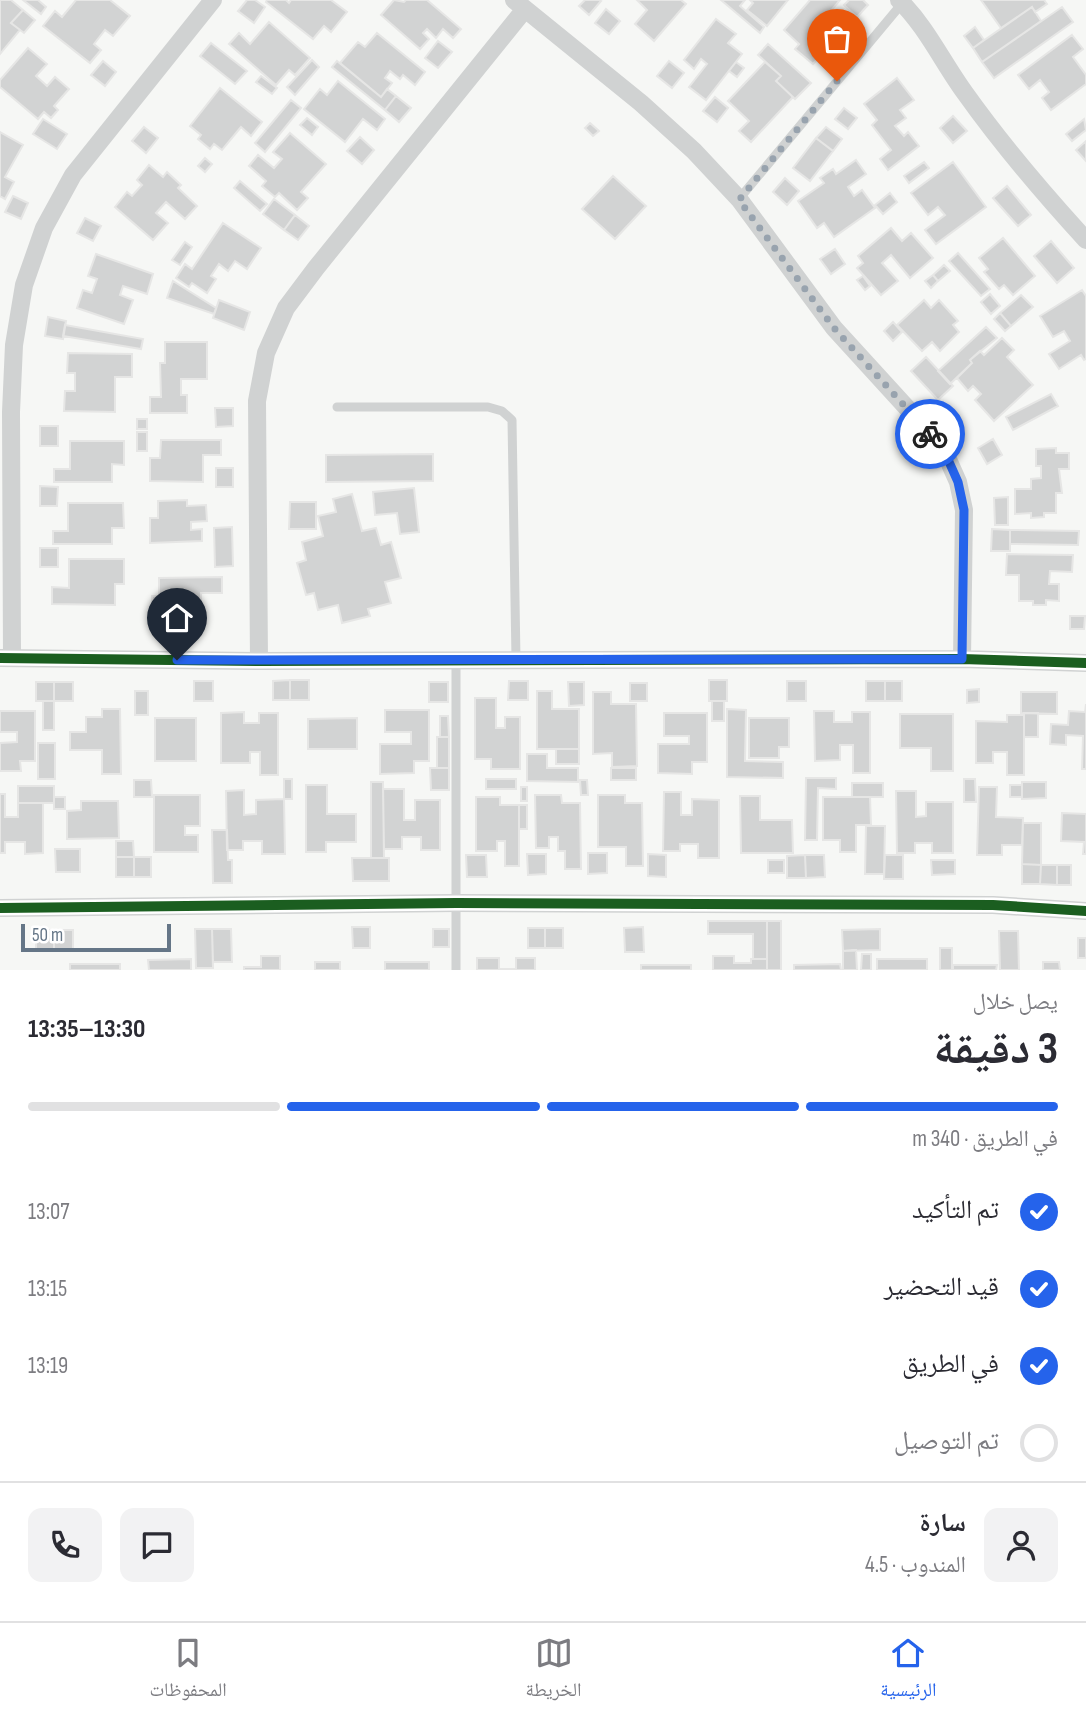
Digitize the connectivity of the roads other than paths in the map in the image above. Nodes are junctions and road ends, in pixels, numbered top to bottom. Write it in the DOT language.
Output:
graph roads {
  1 [pos="214,0"];
  2 [pos="902,1"];
  3 [pos="519,5"];
  4 [pos="739,200"];
  5 [pos="1086,240"];
  6 [pos="337,407"];
  7 [pos="6,658"];
  8 [pos="456,659"];
  9 [pos="516,659"];
  10 [pos="962,659"];
  11 [pos="259,661"];
  12 [pos="1086,663"];
  13 [pos="456,903"];
  14 [pos="0,908"];
  15 [pos="1086,911"];
  16 [pos="456,970"];
  1 -- 7 [label="street"];
  2 -- 4 [label="lane"];
  2 -- 5 [label="street"];
  3 -- 4 [label="street"];
  3 -- 11 [label="street"];
  4 -- 10 [label="street"];
  6 -- 9 [label="lane"];
  7 -- 11 [label="street"];
  8 -- 9 [label="street"];
  8 -- 11 [label="street"];
  8 -- 13 [label="lane"];
  9 -- 10 [label="street"];
  10 -- 12 [label="street"];
  13 -- 14 [label="street"];
  13 -- 15 [label="street"];
  13 -- 16 [label="lane"];
}
